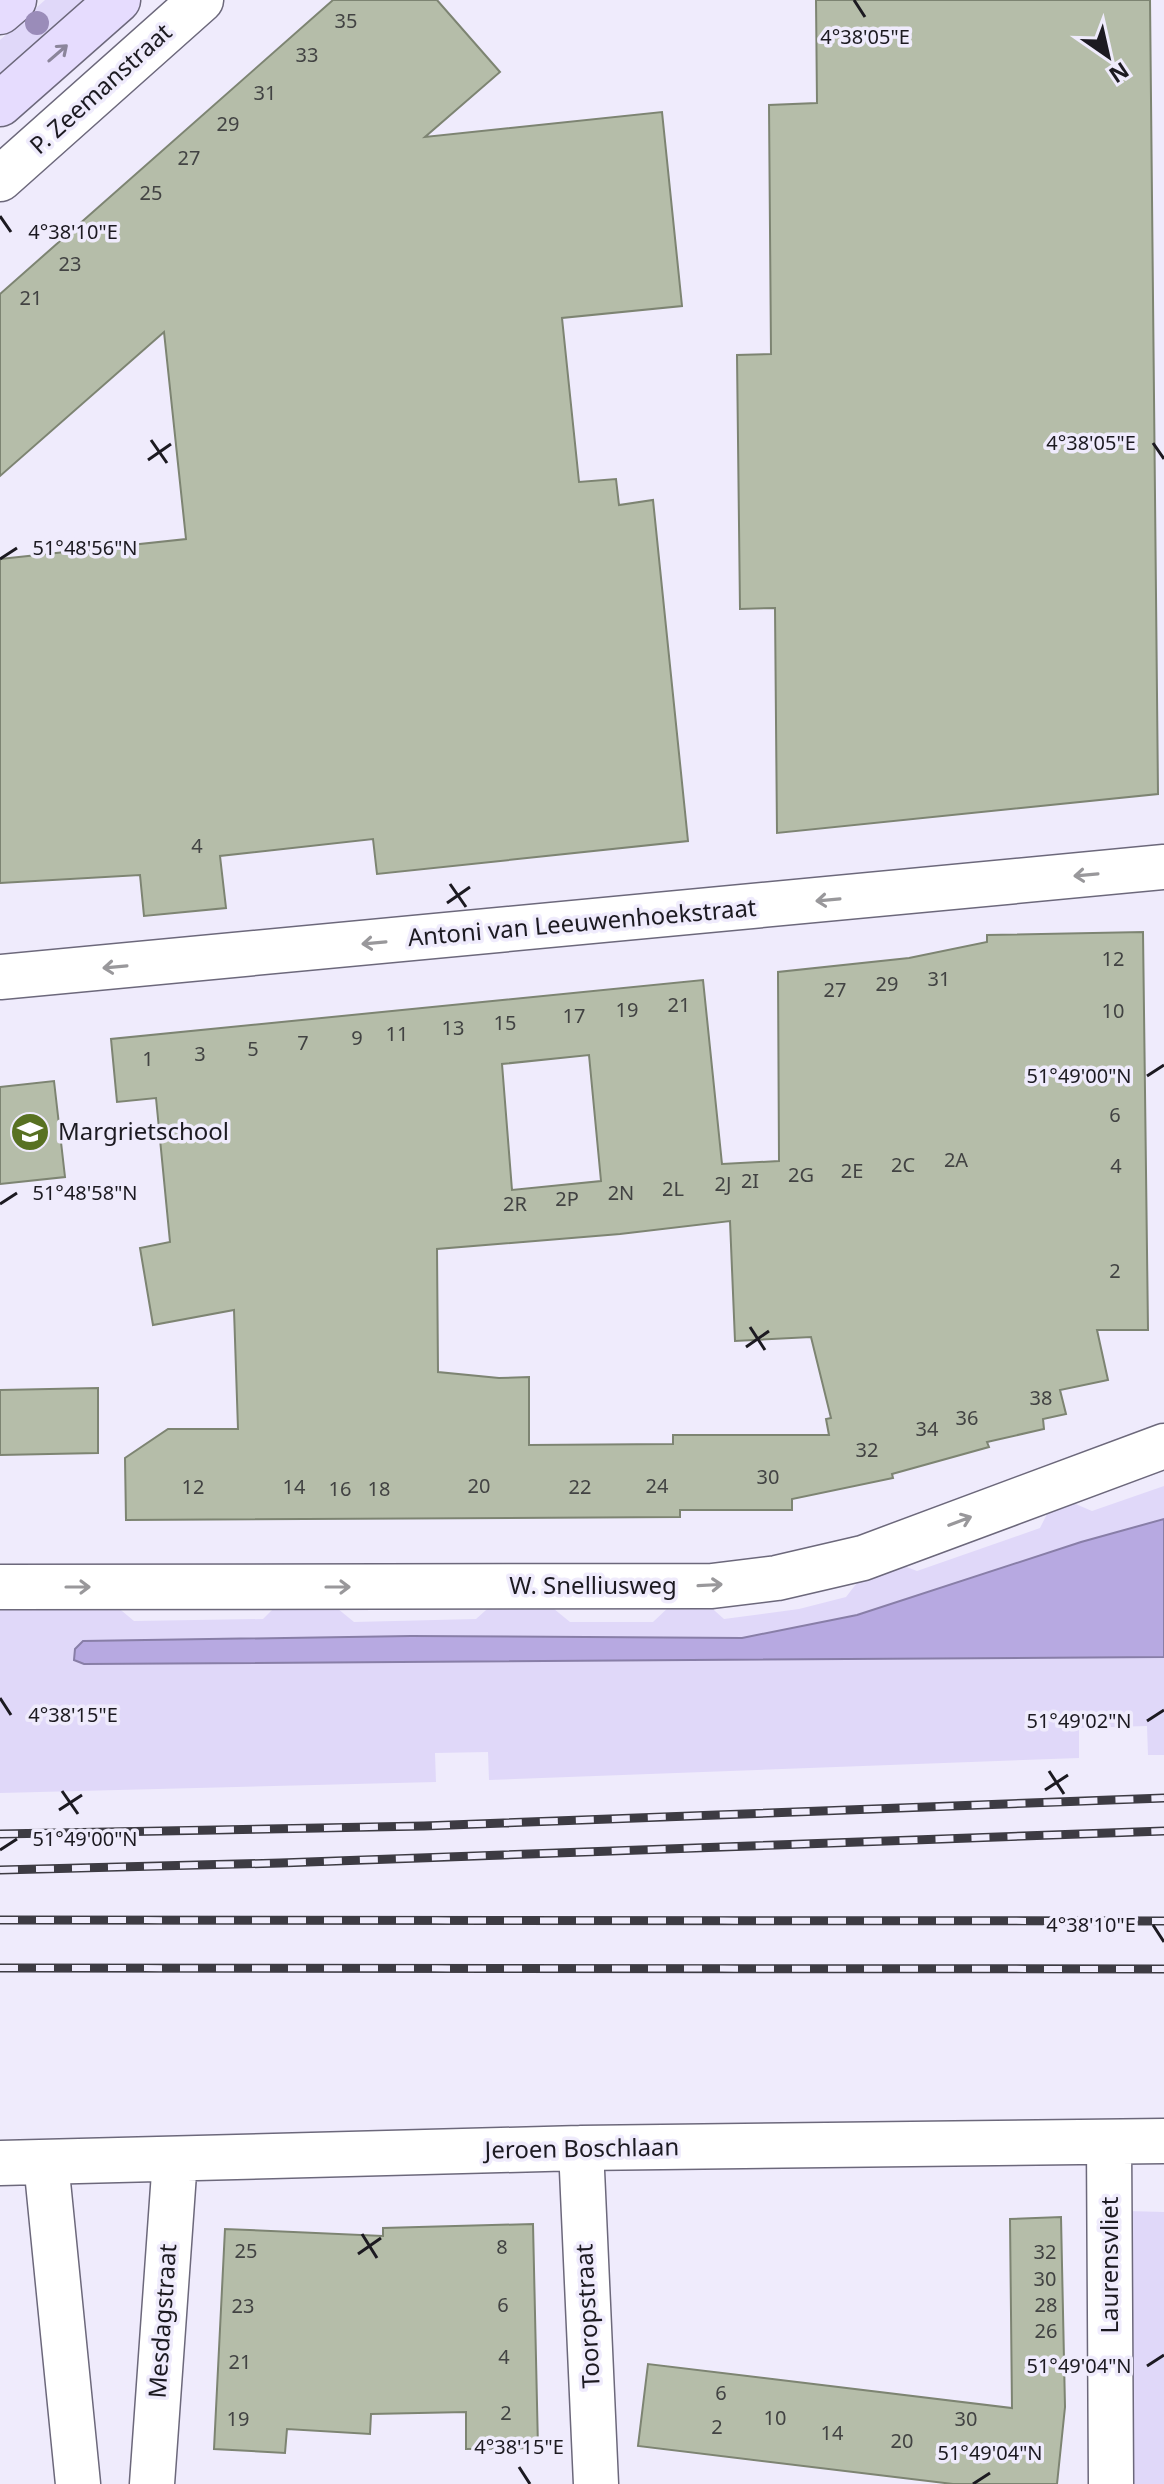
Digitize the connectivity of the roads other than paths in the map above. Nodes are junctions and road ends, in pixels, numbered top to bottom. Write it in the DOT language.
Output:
graph roads {
  1 [pos="14,0"];
  2 [pos="118,0"];
  3 [pos="201,0"];
  4 [pos="0,12"];
  5 [pos="0,104"];
  6 [pos="0,179"];
  7 [pos="1164,867"];
  8 [pos="0,977"];
  9 [pos="1164,1446"];
  10 [pos="0,1587"];
  11 [pos="1164,2141"];
  12 [pos="1109,2142"];
  13 [pos="581,2148"];
  14 [pos="175,2159"];
  15 [pos="46,2162"];
  16 [pos="0,2163"];
  17 [pos="78,2484"];
  18 [pos="152,2484"];
  19 [pos="596,2484"];
  20 [pos="1111,2484"];
  1 -- 4 [label="main road"];
  5 -- 2 [label="main road, one-way"];
  3 -- 6 [label="street, P. Zeemanstraat"];
  7 -- 8 [label="street, Antoni van Leeuwenhoekstraat, one-way"];
  10 -- 9 [label="street, W. Snelliusweg, one-way"];
  11 -- 12 [label="street, Jeroen Boschlaan"];
  12 -- 13 [label="street, Jeroen Boschlaan"];
  12 -- 20 [label="street, Laurensvliet"];
  13 -- 14 [label="street, Jeroen Boschlaan"];
  13 -- 19 [label="street, Tooropstraat"];
  14 -- 15 [label="street, Jeroen Boschlaan"];
  14 -- 18 [label="street, Mesdagstraat"];
  15 -- 16 [label="street, Jeroen Boschlaan"];
  15 -- 17 [label="street"];
}
